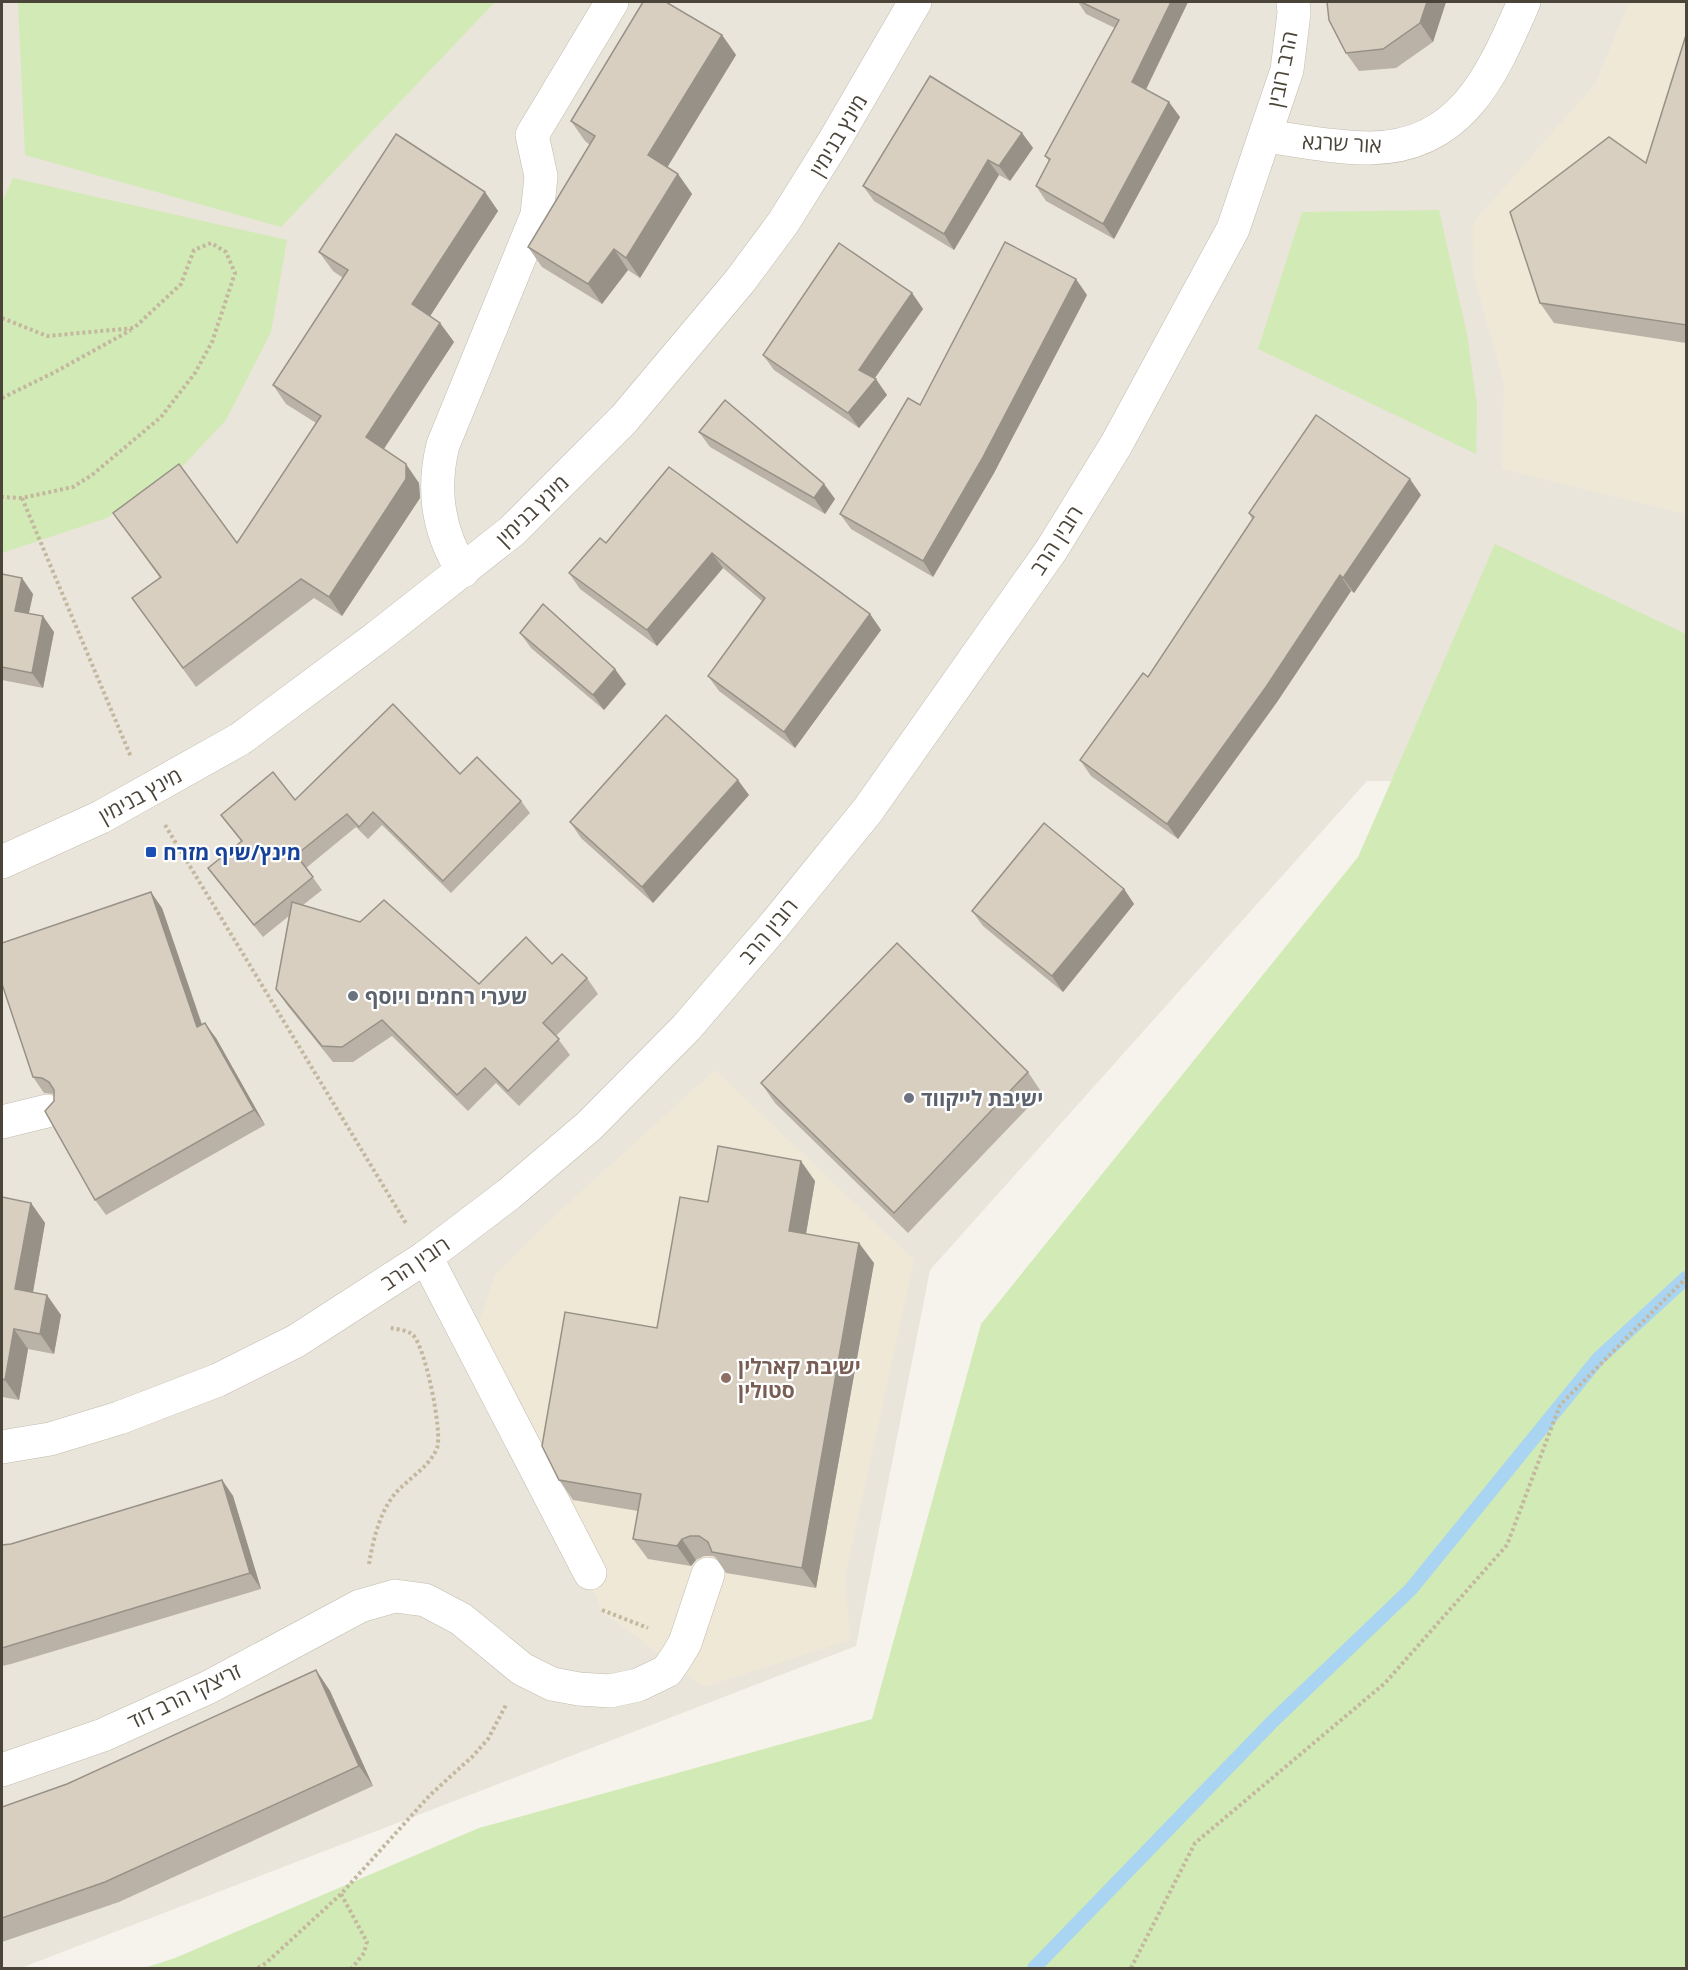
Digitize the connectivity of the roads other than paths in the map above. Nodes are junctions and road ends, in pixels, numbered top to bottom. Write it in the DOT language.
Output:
graph roads {
  1 [pos="612,2"];
  2 [pos="915,2"];
  3 [pos="1293,2"];
  4 [pos="1524,2"];
  5 [pos="1266,136"];
  6 [pos="463,571"];
  7 [pos="2,862"];
  8 [pos="46,1111"];
  9 [pos="2,1122"];
  10 [pos="426,1257"];
  11 [pos="2,1447"];
  12 [pos="590,1573"];
  13 [pos="708,1574"];
  14 [pos="2,1770"];
  1 -- 6 [label="street"];
  2 -- 6 [label="street, מינץ בנימין"];
  3 -- 5 [label="street, הרב רובין"];
  4 -- 5 [label="street, אור שרגא"];
  5 -- 10 [label="street, רובין הרב"];
  6 -- 7 [label="street, מינץ בנימין"];
  8 -- 9 [label="street"];
  10 -- 11 [label="street, רובין הרב"];
  10 -- 12 [label="street"];
  13 -- 14 [label="street, זריצקי הרב דוד"];
}
